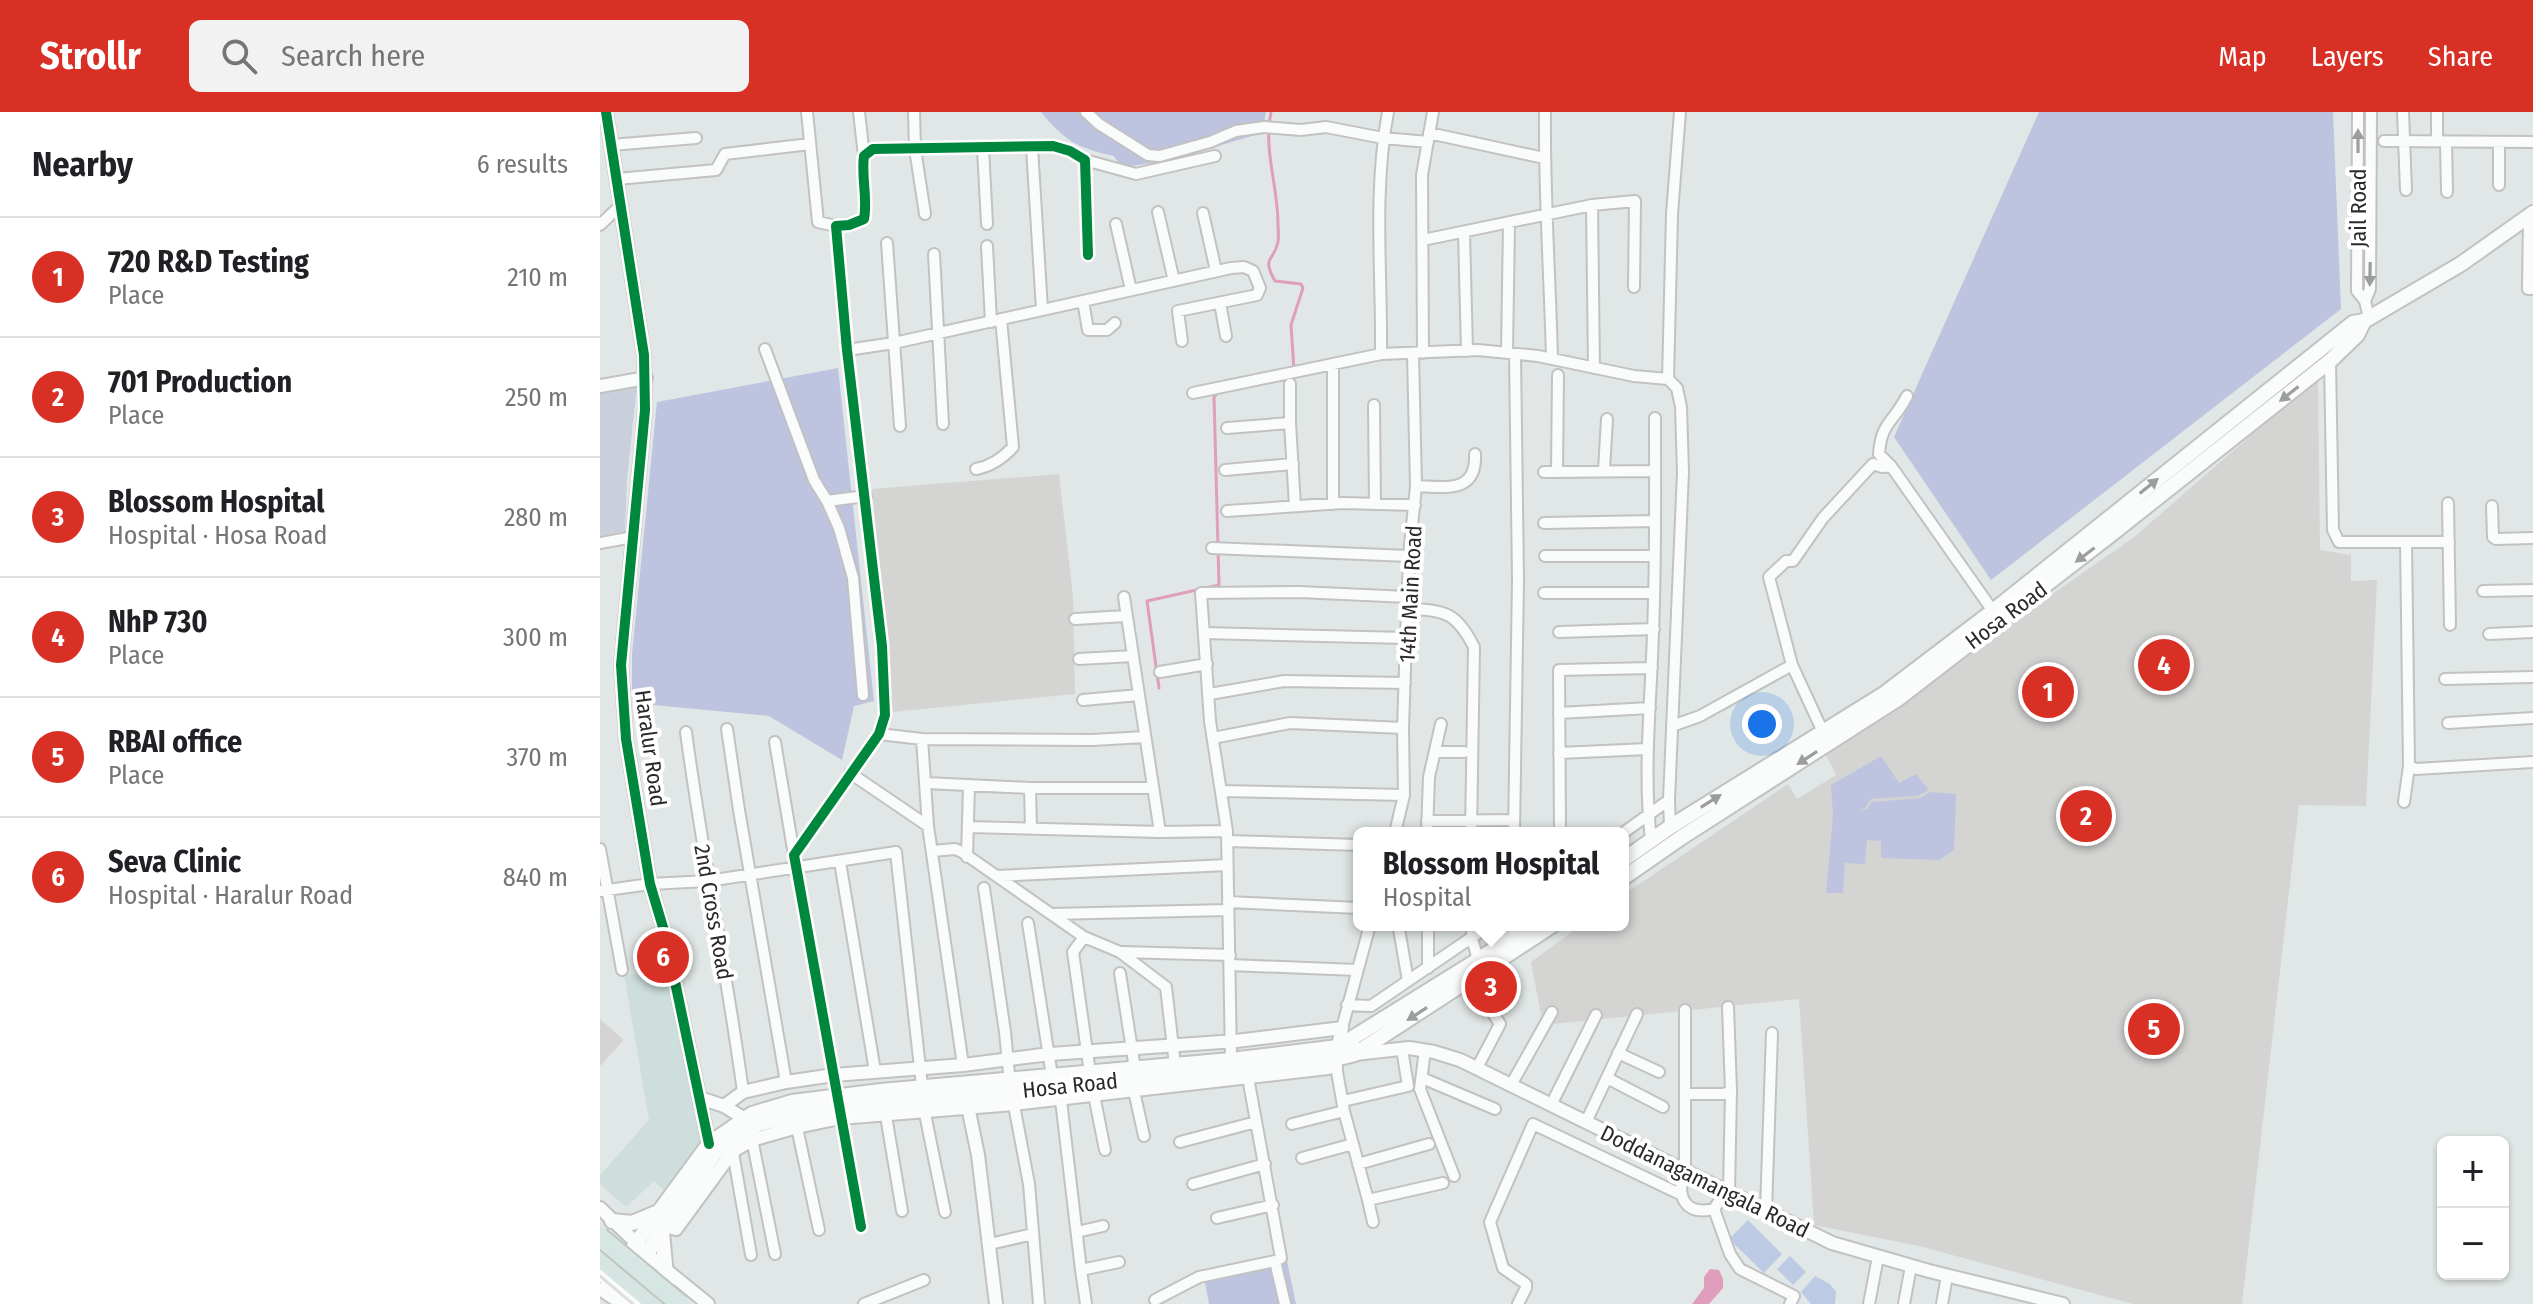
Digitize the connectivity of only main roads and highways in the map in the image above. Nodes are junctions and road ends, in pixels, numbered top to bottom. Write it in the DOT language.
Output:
graph roads {
  1 [pos="2531,214"];
  2 [pos="2366,319"];
  3 [pos="1629,856"];
  4 [pos="1629,874"];
  5 [pos="1518,931"];
  6 [pos="1544,931"];
  7 [pos="1350,1040"];
  8 [pos="1336,1058"];
  9 [pos="1057,1087"];
  10 [pos="1011,1092"];
  11 [pos="923,1099"];
  12 [pos="838,1108"];
  13 [pos="749,1129"];
  14 [pos="660,1211"];
  15 [pos="606,1225"];
  16 [pos="664,1229"];
  17 [pos="600,1237"];
  18 [pos="600,1250"];
  19 [pos="638,1254"];
  20 [pos="600,1259"];
  21 [pos="665,1286"];
  22 [pos="627,1290"];
  23 [pos="654,1304"];
  24 [pos="680,1304"];
  25 [pos="688,1304"];
  1 -- 2 [label="main road, Hosa Road"];
  3 -- 2 [label="main road, Hosa Road, one-way"];
  2 -- 4 [label="main road, Hosa Road, one-way"];
  5 -- 7 [label="main road, Hosa Road"];
  6 -- 7 [label="main road, Hosa Road, one-way"];
  7 -- 8 [label="main road, Hosa Road"];
  8 -- 9 [label="main road, Hosa Road"];
  8 -- 9 [label="main road, Hosa Road"];
  9 -- 10 [label="main road, Hosa Road"];
  10 -- 11 [label="main road, Hosa Road"];
  10 -- 11 [label="main road, Hosa Road"];
  11 -- 12 [label="main road, Hosa Road"];
  11 -- 12 [label="main road, Hosa Road"];
  12 -- 13 [label="main road, Hosa Road"];
  12 -- 13 [label="main road, Hosa Road"];
  13 -- 14 [label="main road, Hosa Road"];
  13 -- 16 [label="main road, Hosa Road"];
  14 -- 15 [label="main road"];
  14 -- 19 [label="main road, Hosa Road"];
  15 -- 19 [label="highway"];
  16 -- 19 [label="main road, Hosa Road"];
  16 -- 21 [label="main road"];
  17 -- 24 [label="highway, bridge"];
  18 -- 21 [label="highway"];
  19 -- 21 [label="highway"];
  19 -- 22 [label="main road, Hosa Road"];
  20 -- 22 [label="highway"];
  21 -- 25 [label="highway"];
  22 -- 23 [label="highway"];
}
